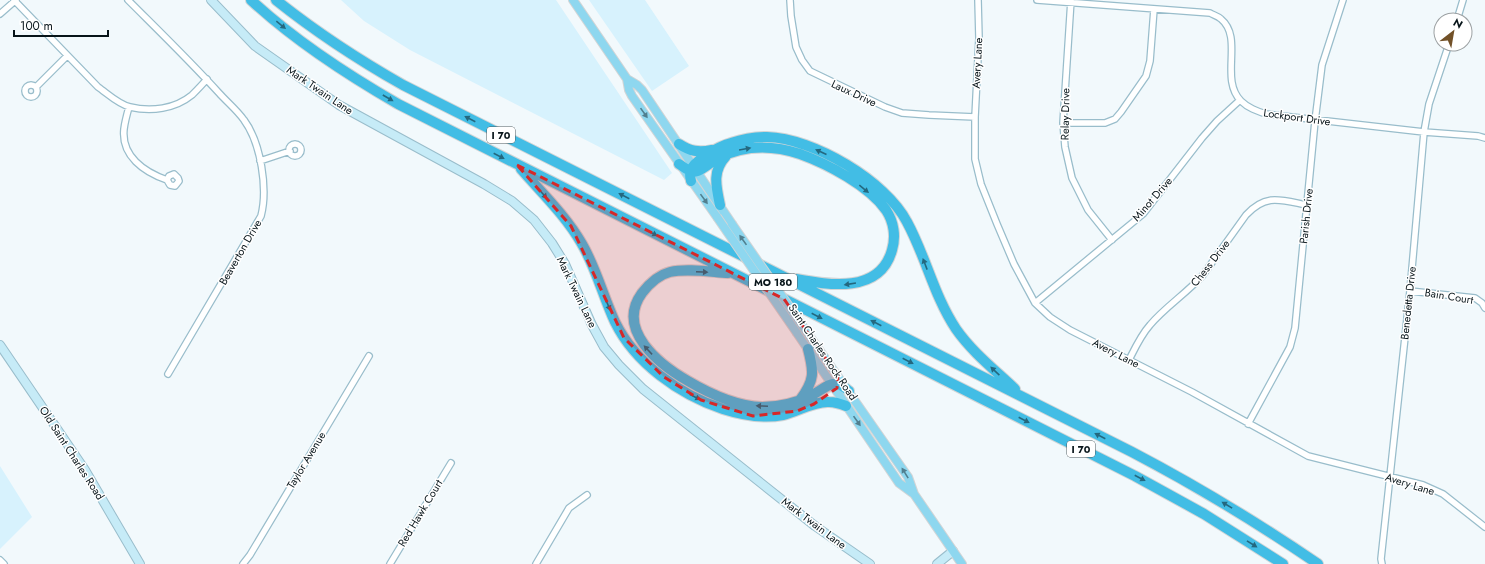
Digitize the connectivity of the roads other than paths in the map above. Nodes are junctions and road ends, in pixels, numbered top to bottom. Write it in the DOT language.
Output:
graph roads {
  1 [pos="15,0"];
  2 [pos="128,0"];
  3 [pos="211,0"];
  4 [pos="251,0"];
  5 [pos="276,0"];
  6 [pos="573,0"];
  7 [pos="790,0"];
  8 [pos="978,0"];
  9 [pos="1037,0"];
  10 [pos="1343,0"];
  11 [pos="1463,0"];
  12 [pos="1071,1"];
  13 [pos="1154,9"];
  14 [pos="1459,12"];
  15 [pos="0,14"];
  16 [pos="1446,52"];
  17 [pos="67,56"];
  18 [pos="627,78"];
  19 [pos="207,79"];
  20 [pos="36,87"];
  21 [pos="1240,100"];
  22 [pos="129,107"];
  23 [pos="975,117"];
  24 [pos="1315,121"];
  25 [pos="1063,123"];
  26 [pos="1424,132"];
  27 [pos="1485,138"];
  28 [pos="679,144"];
  29 [pos="714,150"];
  30 [pos="290,151"];
  31 [pos="728,154"];
  32 [pos="260,161"];
  33 [pos="679,164"];
  34 [pos="517,165"];
  35 [pos="693,172"];
  36 [pos="167,180"];
  37 [pos="720,205"];
  38 [pos="1307,205"];
  39 [pos="1112,240"];
  40 [pos="732,273"];
  41 [pos="785,277"];
  42 [pos="1410,291"];
  43 [pos="1035,303"];
  44 [pos="1485,308"];
  45 [pos="0,345"];
  46 [pos="810,345"];
  47 [pos="369,356"];
  48 [pos="1129,360"];
  49 [pos="168,374"];
  50 [pos="836,383"];
  51 [pos="849,391"];
  52 [pos="1024,397"];
  53 [pos="800,400"];
  54 [pos="814,404"];
  55 [pos="846,406"];
  56 [pos="1248,424"];
  57 [pos="451,463"];
  58 [pos="1389,477"];
  59 [pos="914,494"];
  60 [pos="587,495"];
  61 [pos="1485,527"];
  62 [pos="953,551"];
  63 [pos="0,560"];
  64 [pos="4,564"];
  65 [pos="140,564"];
  66 [pos="243,564"];
  67 [pos="390,564"];
  68 [pos="536,564"];
  69 [pos="870,564"];
  70 [pos="937,564"];
  71 [pos="962,564"];
  72 [pos="1283,564"];
  73 [pos="1318,564"];
  74 [pos="1382,564"];
  1 -- 15 [label="street"];
  1 -- 17 [label="street"];
  2 -- 19 [label="street, Beaverton Drive"];
  3 -- 69 [label="street, Mark Twain Lane"];
  4 -- 34 [label="highway, I 70, one-way"];
  41 -- 5 [label="highway, I 70, one-way"];
  6 -- 18 [label="main road, Saint Charles Rock Road / MO 180"];
  7 -- 23 [label="street, Laux Drive"];
  8 -- 23 [label="street, Avery Lane"];
  9 -- 12 [label="street"];
  10 -- 24 [label="street, Parish Drive"];
  11 -- 14 [label="street"];
  12 -- 13 [label="street"];
  12 -- 25 [label="street, Relay Drive"];
  13 -- 21 [label="street"];
  13 -- 25 [label="street"];
  16 -- 26 [label="street, Benedetta Drive"];
  17 -- 20 [label="street"];
  17 -- 22 [label="street"];
  18 -- 28 [label="main road, Saint Charles Rock Road / MO 180"];
  18 -- 33 [label="main road, Saint Charles Rock Road / MO 180, one-way"];
  19 -- 22 [label="street"];
  19 -- 32 [label="street, Beaverton Drive"];
  21 -- 24 [label="street, Lockport Drive"];
  21 -- 39 [label="street, Minot Drive"];
  22 -- 36 [label="street"];
  23 -- 43 [label="street, Avery Lane"];
  24 -- 26 [label="street, Lockport Drive"];
  24 -- 38 [label="street, Parish Drive"];
  25 -- 39 [label="street, Relay Drive"];
  26 -- 27 [label="street, Lockport Drive"];
  26 -- 42 [label="street, Benedetta Drive"];
  28 -- 29 [label="highway"];
  28 -- 35 [label="main road, Saint Charles Rock Road / MO 180"];
  29 -- 35 [label="highway"];
  52 -- 29 [label="highway, one-way"];
  30 -- 32 [label="street"];
  31 -- 35 [label="highway"];
  31 -- 37 [label="highway"];
  31 -- 41 [label="highway, one-way"];
  32 -- 49 [label="street, Beaverton Drive"];
  33 -- 35 [label="highway"];
  34 -- 40 [label="highway, I 70, one-way"];
  34 -- 54 [label="highway, one-way"];
  35 -- 37 [label="main road, Saint Charles Rock Road / MO 180"];
  35 -- 46 [label="main road, Saint Charles Rock Road / MO 180, one-way, bridge"];
  46 -- 37 [label="main road, Saint Charles Rock Road / MO 180, one-way, bridge"];
  38 -- 48 [label="street, Chess Drive"];
  38 -- 56 [label="street, Parish Drive"];
  39 -- 43 [label="street, Minot Drive"];
  53 -- 40 [label="highway, one-way"];
  40 -- 72 [label="highway, I 70, one-way"];
  52 -- 41 [label="highway, I 70, one-way"];
  42 -- 44 [label="street, Bain Court"];
  42 -- 58 [label="street, Benedetta Drive"];
  43 -- 48 [label="street, Avery Lane"];
  45 -- 65 [label="street, Old Saint Charles Road"];
  46 -- 50 [label="main road, Saint Charles Rock Road / MO 180"];
  46 -- 53 [label="highway"];
  47 -- 66 [label="street, Taylor Avenue"];
  48 -- 56 [label="street, Avery Lane"];
  50 -- 51 [label="highway"];
  50 -- 53 [label="highway"];
  50 -- 54 [label="highway"];
  50 -- 55 [label="main road, Saint Charles Rock Road / MO 180"];
  59 -- 51 [label="main road, Saint Charles Rock Road / MO 180, one-way"];
  73 -- 52 [label="highway, I 70, one-way"];
  54 -- 55 [label="highway"];
  55 -- 59 [label="main road, Saint Charles Rock Road / MO 180, one-way"];
  56 -- 58 [label="street, Avery Lane"];
  57 -- 67 [label="street, Red Hawk Court"];
  58 -- 61 [label="street, Avery Lane"];
  58 -- 74 [label="street, Benedetta Drive"];
  59 -- 62 [label="main road, Saint Charles Rock Road / MO 180"];
  60 -- 68 [label="street"];
  62 -- 70 [label="street"];
  62 -- 71 [label="main road, Saint Charles Rock Road / MO 180"];
  63 -- 64 [label="street"];
}
